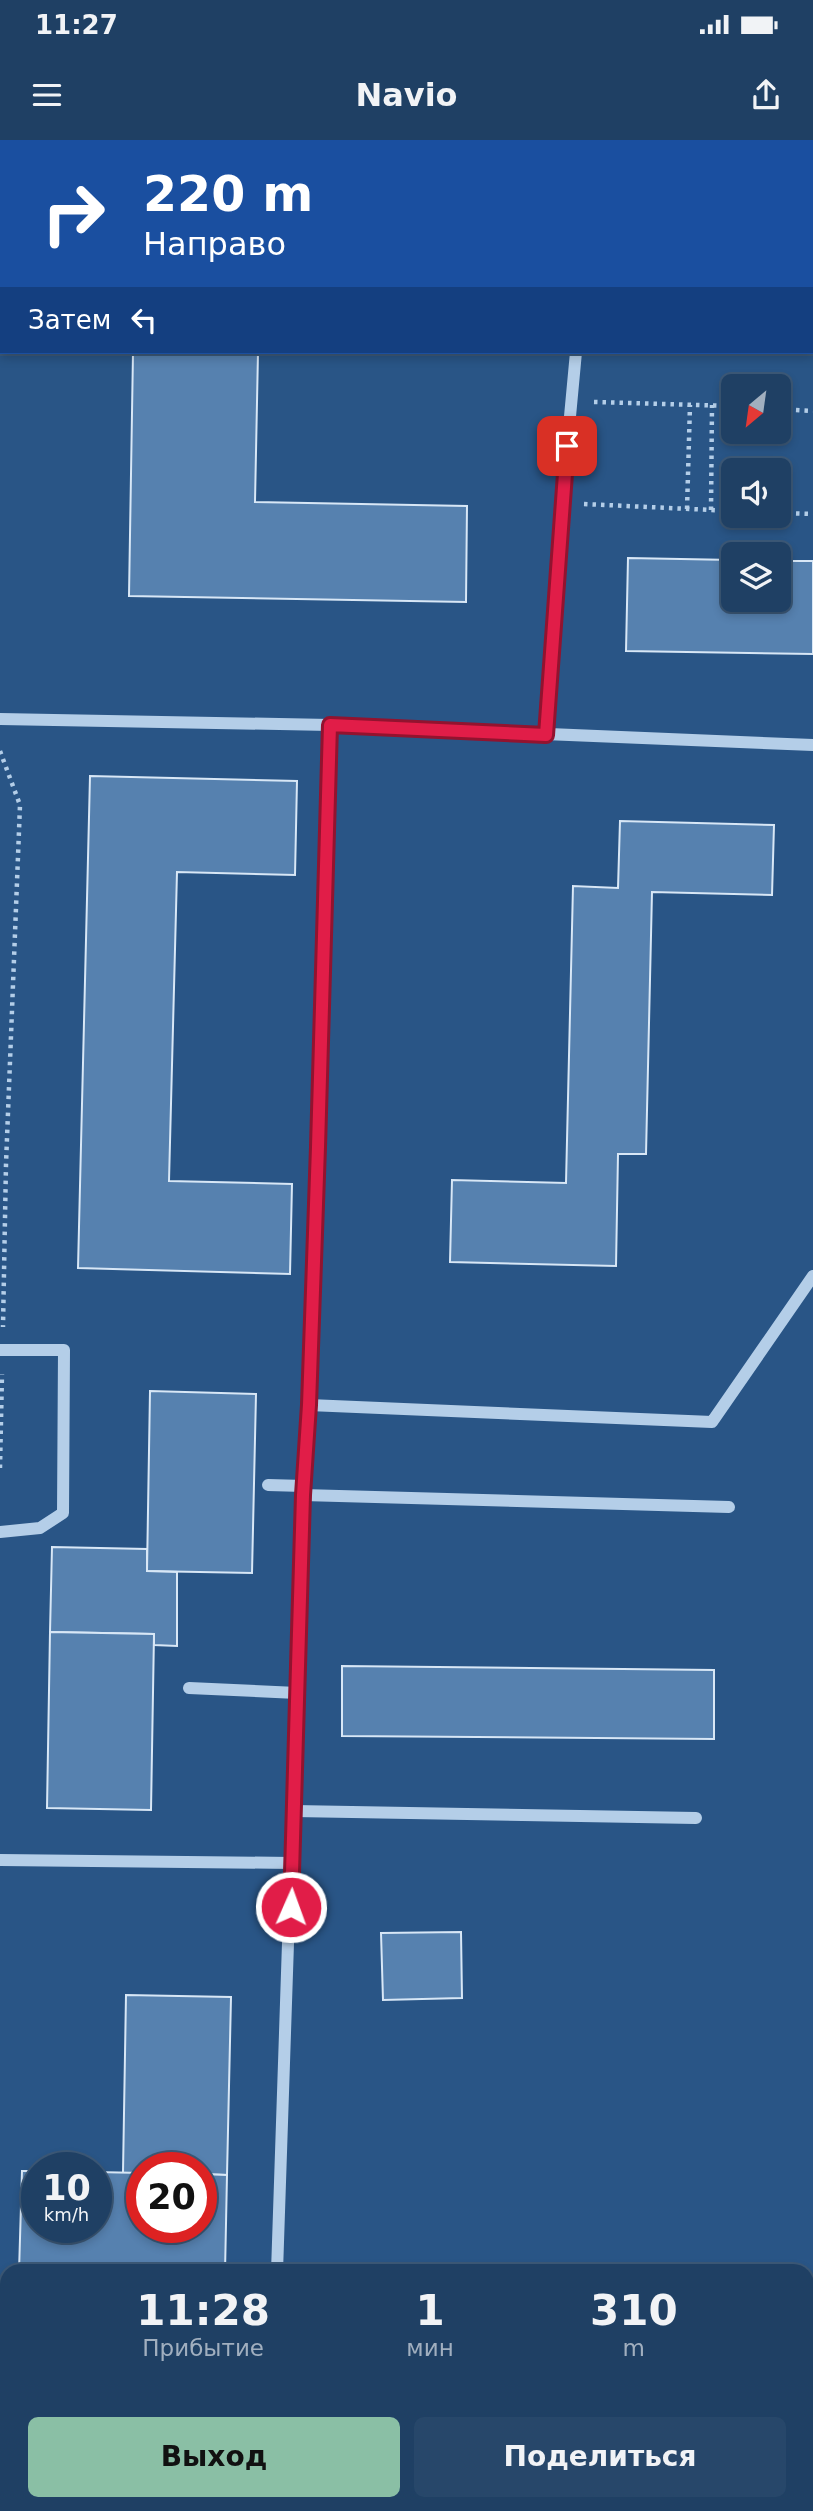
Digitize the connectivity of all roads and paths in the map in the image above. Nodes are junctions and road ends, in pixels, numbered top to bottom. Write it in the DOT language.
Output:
graph roads {
  1 [pos="576,354"];
  2 [pos="571,401"];
  3 [pos="690,405"];
  4 [pos="712,405"];
  5 [pos="721,405"];
  6 [pos="791,410"];
  7 [pos="813,411"];
  8 [pos="562,503"];
  9 [pos="687,509"];
  10 [pos="711,510"];
  11 [pos="721,510"];
  12 [pos="791,513"];
  13 [pos="813,514"];
  14 [pos="0,719"];
  15 [pos="330,725"];
  16 [pos="546,735"];
  17 [pos="813,745"];
  18 [pos="0,751"];
  19 [pos="813,1276"];
  20 [pos="1,1350"];
  21 [pos="309,1405"];
  22 [pos="0,1468"];
  23 [pos="268,1485"];
  24 [pos="304,1490"];
  25 [pos="729,1507"];
  26 [pos="0,1532"];
  27 [pos="189,1688"];
  28 [pos="298,1693"];
  29 [pos="294,1811"];
  30 [pos="696,1818"];
  31 [pos="0,1860"];
  32 [pos="292,1863"];
  33 [pos="277,2264"];
  1 -- 2 [label="lane"];
  2 -- 3 [label="path"];
  2 -- 8 [label="lane"];
  3 -- 4 [label="path"];
  3 -- 9 [label="path"];
  4 -- 5 [label="path"];
  4 -- 10 [label="path"];
  6 -- 7 [label="path"];
  8 -- 9 [label="path"];
  8 -- 16 [label="lane"];
  9 -- 10 [label="path"];
  10 -- 11 [label="path"];
  12 -- 13 [label="path"];
  14 -- 15 [label="lane"];
  15 -- 16 [label="lane"];
  15 -- 21 [label="lane"];
  16 -- 17 [label="lane"];
  18 -- 20 [label="path"];
  19 -- 21 [label="lane"];
  20 -- 22 [label="path"];
  20 -- 26 [label="lane"];
  21 -- 24 [label="lane"];
  23 -- 24 [label="lane"];
  24 -- 25 [label="lane"];
  24 -- 28 [label="lane"];
  27 -- 28 [label="lane"];
  28 -- 29 [label="lane"];
  29 -- 30 [label="lane"];
  29 -- 32 [label="lane"];
  31 -- 32 [label="lane"];
  32 -- 33 [label="lane"];
}
